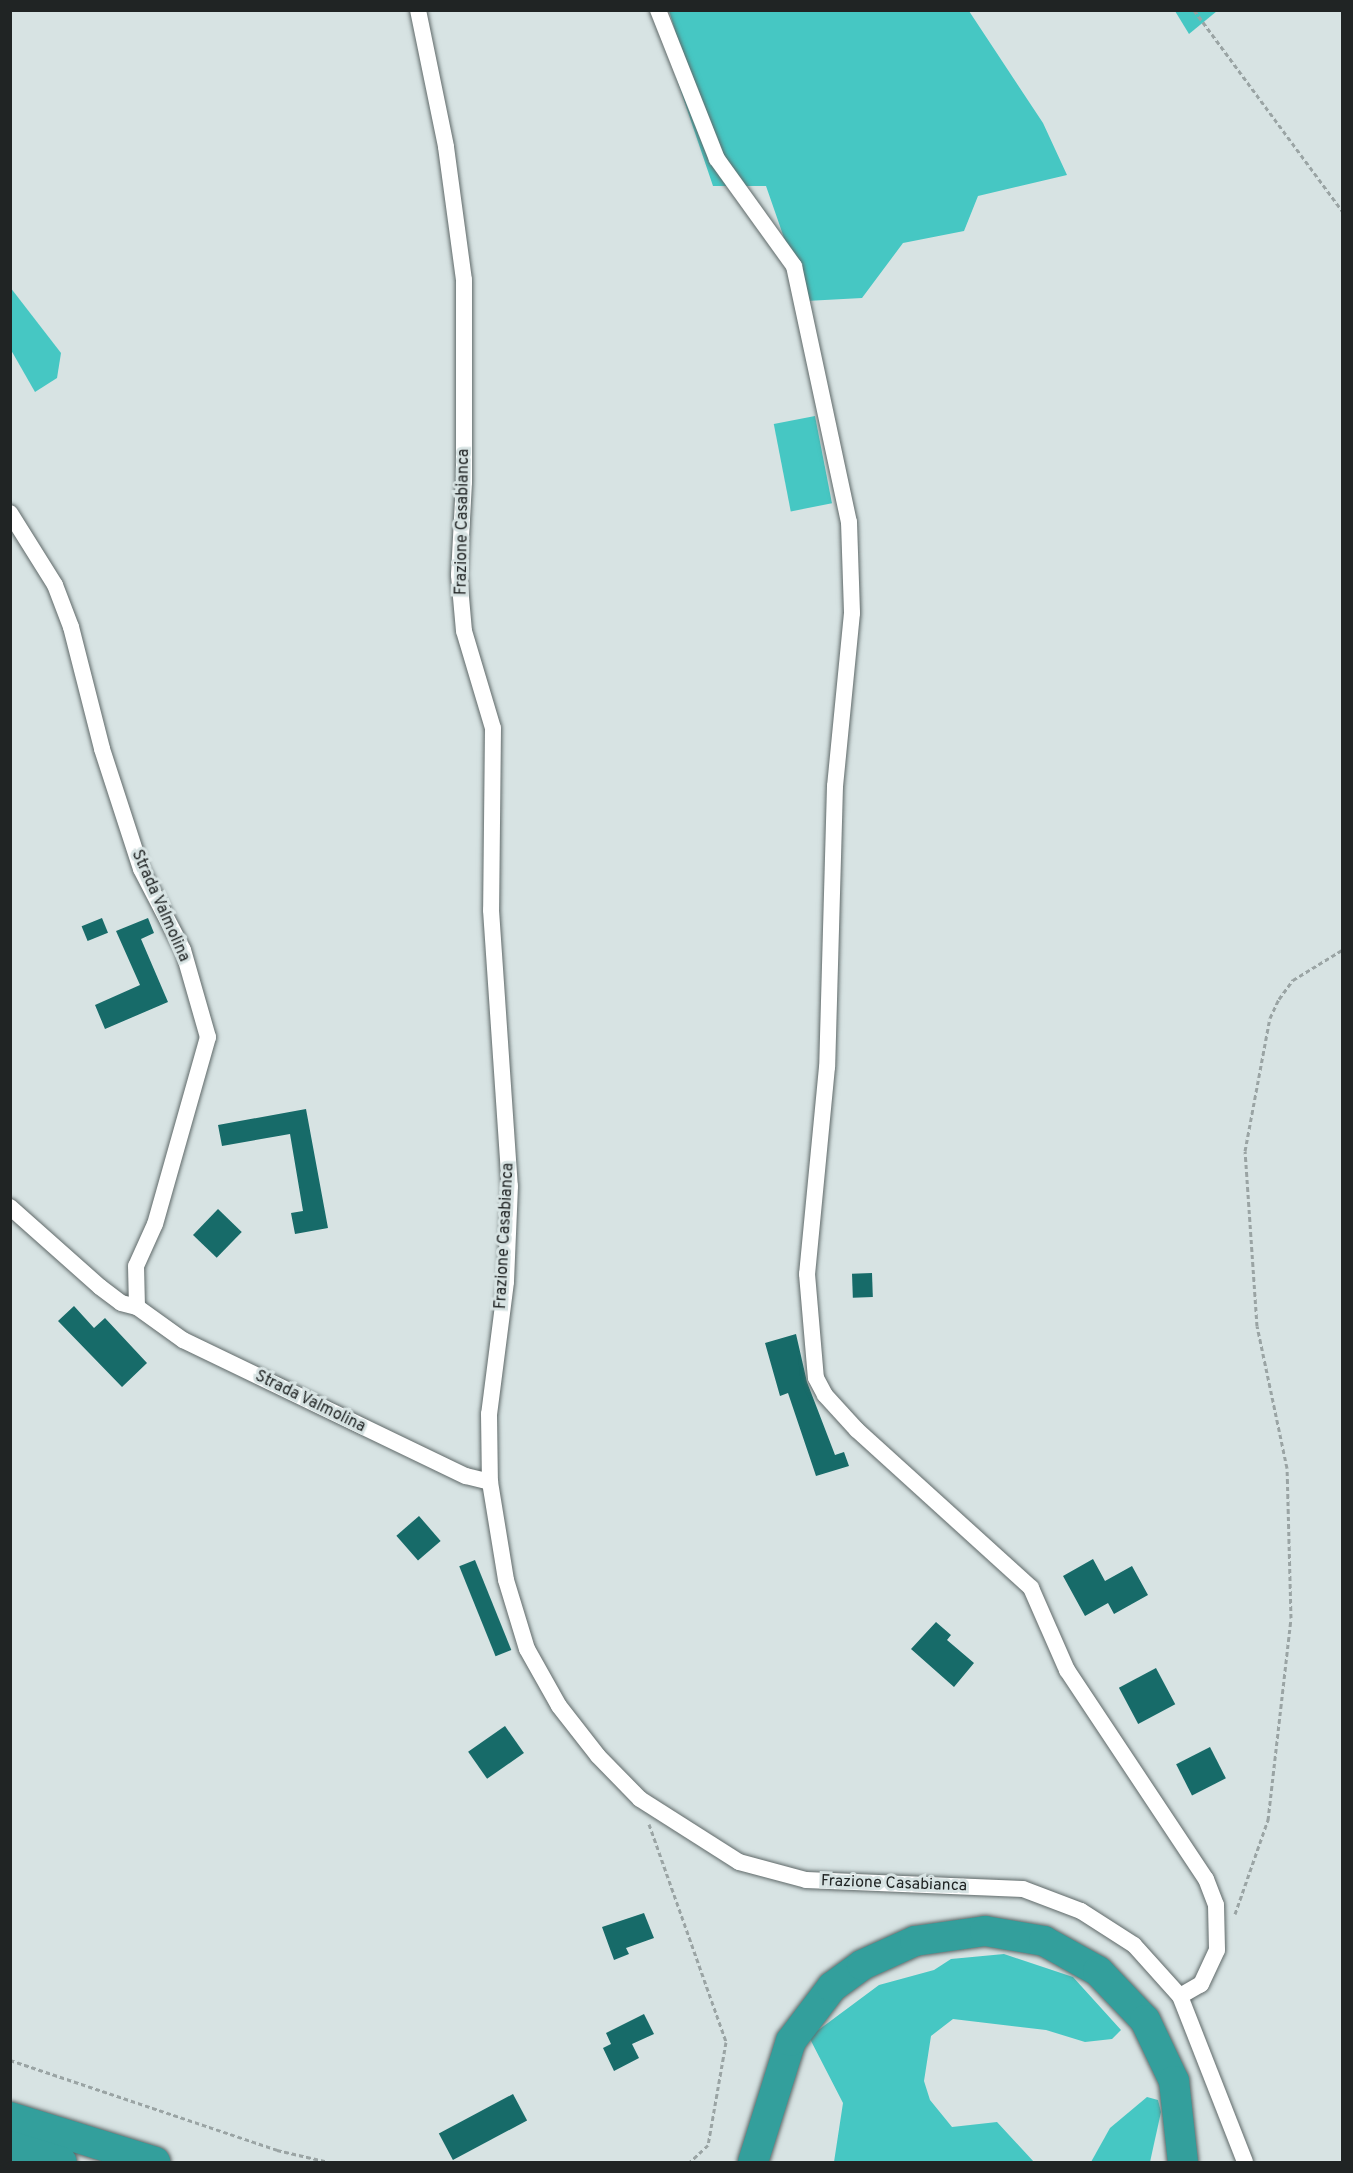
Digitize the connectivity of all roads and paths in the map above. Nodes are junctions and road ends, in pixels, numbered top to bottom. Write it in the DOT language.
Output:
graph roads {
  1 [pos="418,10"];
  2 [pos="658,10"];
  3 [pos="1194,10"];
  4 [pos="1342,212"];
  5 [pos="10,513"];
  6 [pos="1342,950"];
  7 [pos="10,1207"];
  8 [pos="137,1307"];
  9 [pos="490,1482"];
  10 [pos="640,1799"];
  11 [pos="1233,1919"];
  12 [pos="1180,1996"];
  13 [pos="10,2060"];
  14 [pos="10,2117"];
  15 [pos="10,2146"];
  16 [pos="1179,2155"];
  17 [pos="62,2163"];
  18 [pos="155,2163"];
  19 [pos="330,2163"];
  20 [pos="690,2163"];
  21 [pos="753,2163"];
  22 [pos="1245,2163"];
  1 -- 9 [label="street, Frazione Casabianca"];
  2 -- 12 [label="street"];
  3 -- 4 [label="path"];
  5 -- 8 [label="street, Strada Valmolina"];
  6 -- 11 [label="path"];
  7 -- 8 [label="street, Strada Valmolina"];
  8 -- 9 [label="street, Strada Valmolina"];
  9 -- 10 [label="street, Frazione Casabianca"];
  10 -- 12 [label="street, Frazione Casabianca"];
  10 -- 20 [label="path"];
  12 -- 22 [label="street, Frazione Casabianca"];
  13 -- 19 [label="path"];
  14 -- 18 [label="highway"];
  15 -- 17 [label="highway"];
  16 -- 21 [label="highway"];
}
